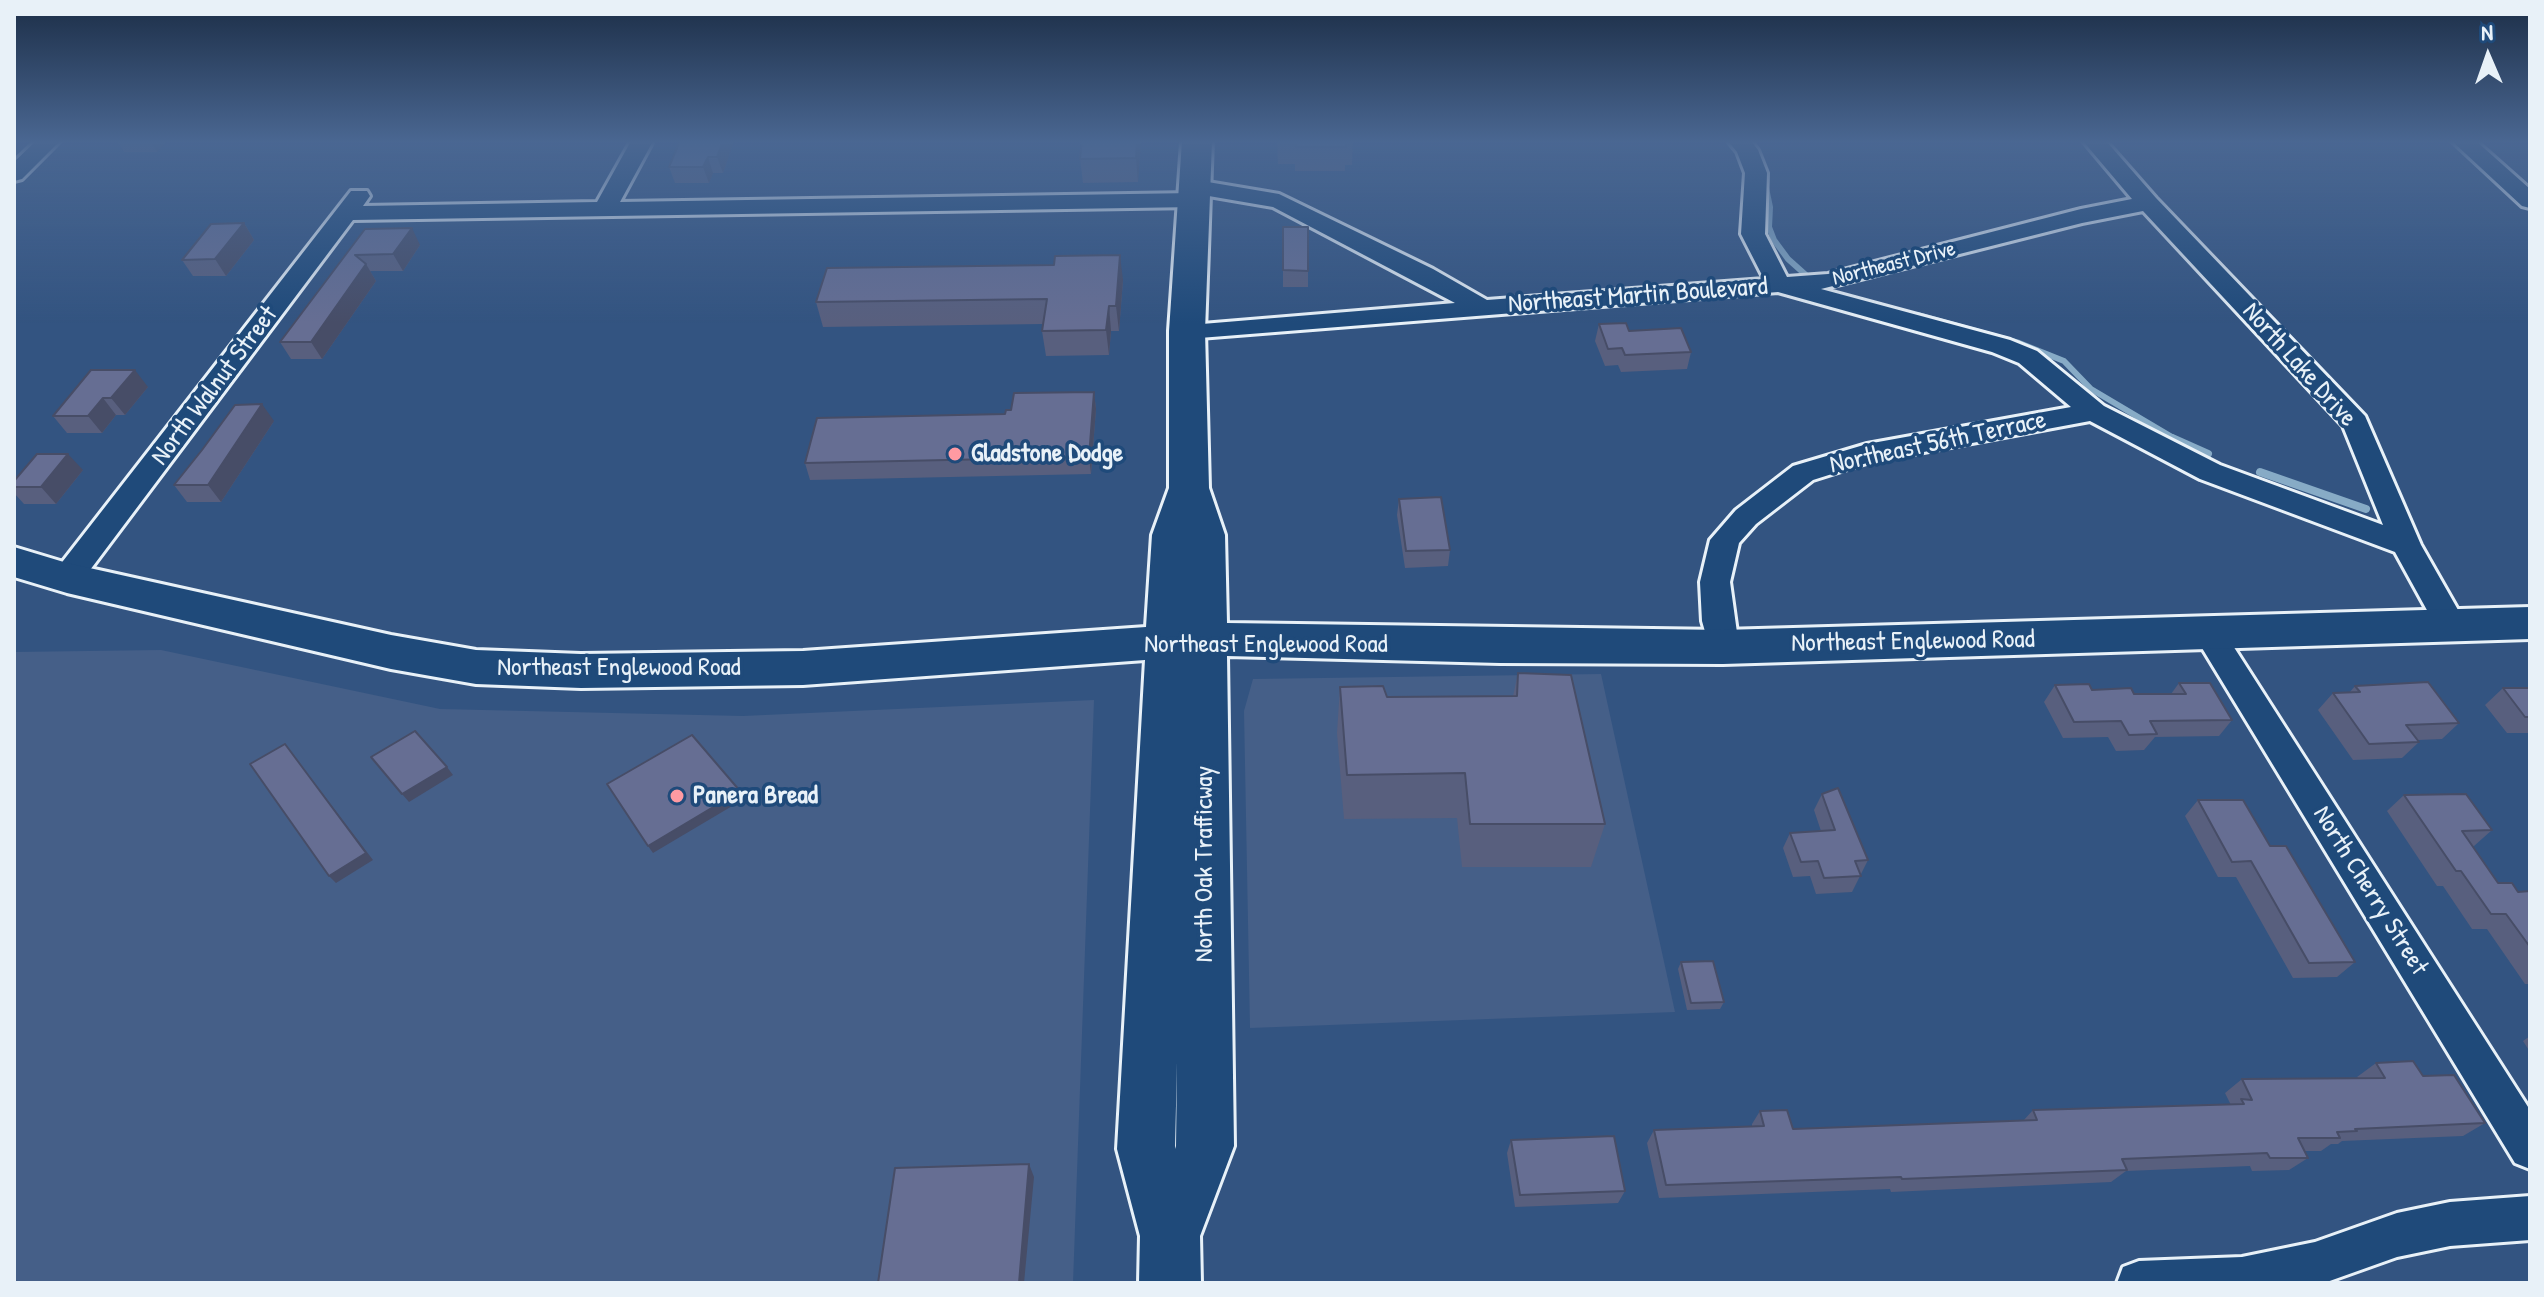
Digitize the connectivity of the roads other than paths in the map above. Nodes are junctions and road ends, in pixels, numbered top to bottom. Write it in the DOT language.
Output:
graph roads {
  1 [pos="609,202"];
  2 [pos="899,202"];
  3 [pos="1195,202"];
  4 [pos="1280,202"];
  5 [pos="1755,202"];
  6 [pos="354,203"];
  7 [pos="2148,203"];
  8 [pos="605,209"];
  9 [pos="1779,285"];
  10 [pos="1483,308"];
  11 [pos="1187,331"];
  12 [pos="2094,412"];
  13 [pos="2406,545"];
  14 [pos="14,562"];
  15 [pos="67,578"];
  16 [pos="2530,623"];
  17 [pos="2450,624"];
  18 [pos="2210,635"];
  19 [pos="1186,641"];
  20 [pos="1723,647"];
  21 [pos="2530,1148"];
  22 [pos="2530,1218"];
  23 [pos="1170,1260"];
  24 [pos="2139,1283"];
  1 -- 8 [label="street"];
  2 -- 8 [label="street, Northeast Martin Boulevard"];
  3 -- 11 [label="main road, North Oak Trafficway"];
  4 -- 10 [label="street, Northeast Martin Boulevard"];
  5 -- 9 [label="street"];
  6 -- 8 [label="street, Northeast Martin Boulevard"];
  6 -- 15 [label="street, North Walnut Street"];
  7 -- 9 [label="street, Northeast Drive"];
  7 -- 13 [label="street, North Lake Drive"];
  9 -- 10 [label="street, Northeast Martin Boulevard"];
  9 -- 12 [label="street, Northeast Martin Boulevard"];
  10 -- 11 [label="street, Northeast Martin Boulevard"];
  11 -- 19 [label="main road, North Oak Trafficway"];
  12 -- 13 [label="street, Northeast Martin Boulevard"];
  12 -- 20 [label="street, Northeast 56th Terrace"];
  13 -- 17 [label="street, North Lake Drive"];
  14 -- 15 [label="main road, Northeast Englewood Road"];
  15 -- 19 [label="main road, Northeast Englewood Road"];
  16 -- 17 [label="main road, Northeast Englewood Road"];
  17 -- 18 [label="main road, Northeast Englewood Road"];
  18 -- 20 [label="main road, Northeast Englewood Road"];
  18 -- 21 [label="street, North Cherry Street"];
  19 -- 20 [label="main road, Northeast Englewood Road"];
  19 -- 23 [label="main road, North Oak Trafficway"];
  22 -- 24 [label="street"];
}
